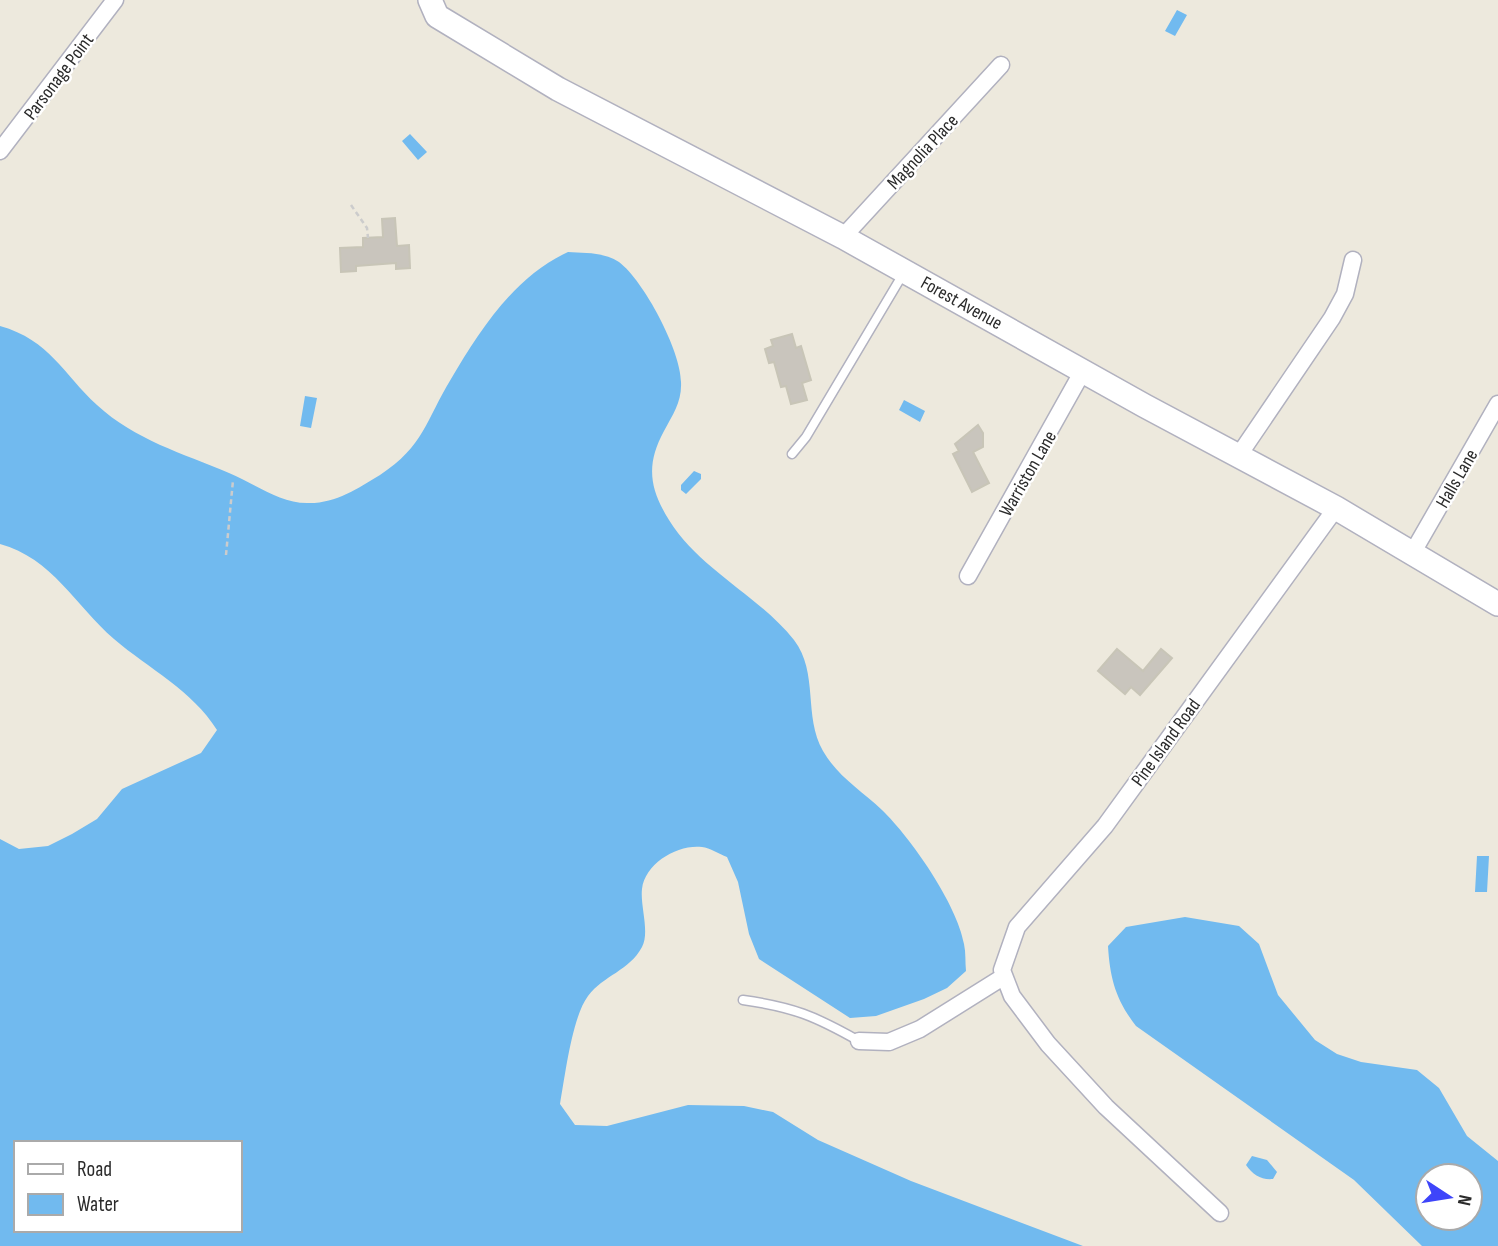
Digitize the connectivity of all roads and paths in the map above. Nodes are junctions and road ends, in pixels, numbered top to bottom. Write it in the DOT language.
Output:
graph roads {
  1 [pos="115,0"];
  2 [pos="429,0"];
  3 [pos="1000,65"];
  4 [pos="0,151"];
  5 [pos="351,205"];
  6 [pos="843,237"];
  7 [pos="368,238"];
  8 [pos="1353,260"];
  9 [pos="905,271"];
  10 [pos="1084,369"];
  11 [pos="1498,404"];
  12 [pos="792,454"];
  13 [pos="1239,456"];
  14 [pos="233,480"];
  15 [pos="1336,508"];
  16 [pos="1413,552"];
  17 [pos="226,555"];
  18 [pos="968,576"];
  19 [pos="1498,604"];
  20 [pos="1003,977"];
  21 [pos="743,1000"];
  22 [pos="859,1041"];
  23 [pos="1220,1213"];
  1 -- 4 [label="street, Parsonage Point"];
  2 -- 6 [label="street, Forest Avenue"];
  3 -- 6 [label="street, Magnolia Place"];
  5 -- 7 [label="path"];
  6 -- 9 [label="street, Forest Avenue"];
  8 -- 13 [label="street"];
  9 -- 10 [label="street, Forest Avenue"];
  9 -- 12 [label="lane"];
  10 -- 13 [label="street, Forest Avenue"];
  10 -- 18 [label="street, Warriston Lane"];
  11 -- 16 [label="street, Halls Lane"];
  13 -- 15 [label="street, Forest Avenue"];
  14 -- 17 [label="path"];
  15 -- 16 [label="street, Forest Avenue"];
  15 -- 20 [label="street, Pine Island Road"];
  16 -- 19 [label="street, Forest Avenue"];
  20 -- 22 [label="street"];
  20 -- 23 [label="street"];
  21 -- 22 [label="lane"];
}
